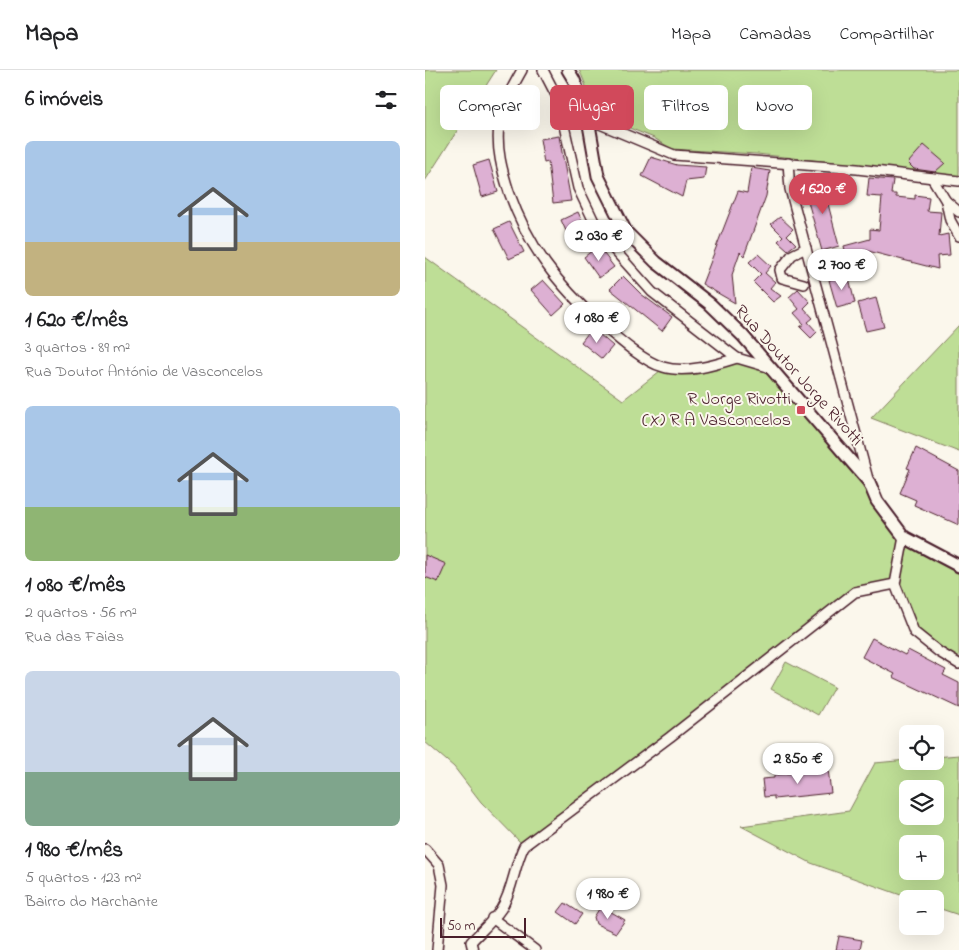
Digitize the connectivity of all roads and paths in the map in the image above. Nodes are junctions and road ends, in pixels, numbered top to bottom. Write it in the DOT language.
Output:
graph roads {
  1 [pos="522,70"];
  2 [pos="543,70"];
  3 [pos="568,70"];
  4 [pos="576,85"];
  5 [pos="589,130"];
  6 [pos="614,130"];
  7 [pos="788,163"];
  8 [pos="932,178"];
  9 [pos="959,181"];
  10 [pos="946,201"];
  11 [pos="959,212"];
  12 [pos="959,236"];
  13 [pos="806,248"];
  14 [pos="804,284"];
  15 [pos="737,358"];
  16 [pos="771,368"];
  17 [pos="869,482"];
  18 [pos="904,537"];
  19 [pos="959,566"];
  20 [pos="895,584"];
  21 [pos="959,664"];
  22 [pos="425,849"];
  23 [pos="493,918"];
  24 [pos="437,950"];
  25 [pos="473,950"];
  26 [pos="535,950"];
  1 -- 15 [label="street"];
  2 -- 15 [label="street"];
  3 -- 4 [label="street, Rua Doutor Jorge Rivotti"];
  5 -- 16 [label="street, Rua Doutor Jorge Rivotti"];
  6 -- 7 [label="street"];
  7 -- 8 [label="street"];
  7 -- 13 [label="street"];
  8 -- 9 [label="street"];
  8 -- 10 [label="street"];
  10 -- 11 [label="street"];
  10 -- 12 [label="street"];
  13 -- 14 [label="street"];
  13 -- 17 [label="street"];
  15 -- 16 [label="street"];
  16 -- 17 [label="street, Rua Doutor Jorge Rivotti"];
  17 -- 18 [label="street, Rua Doutor Jorge Rivotti"];
  18 -- 19 [label="street"];
  18 -- 20 [label="street"];
  20 -- 21 [label="street"];
  20 -- 23 [label="street"];
  22 -- 24 [label="street"];
  23 -- 25 [label="street"];
  23 -- 26 [label="street"];
}
